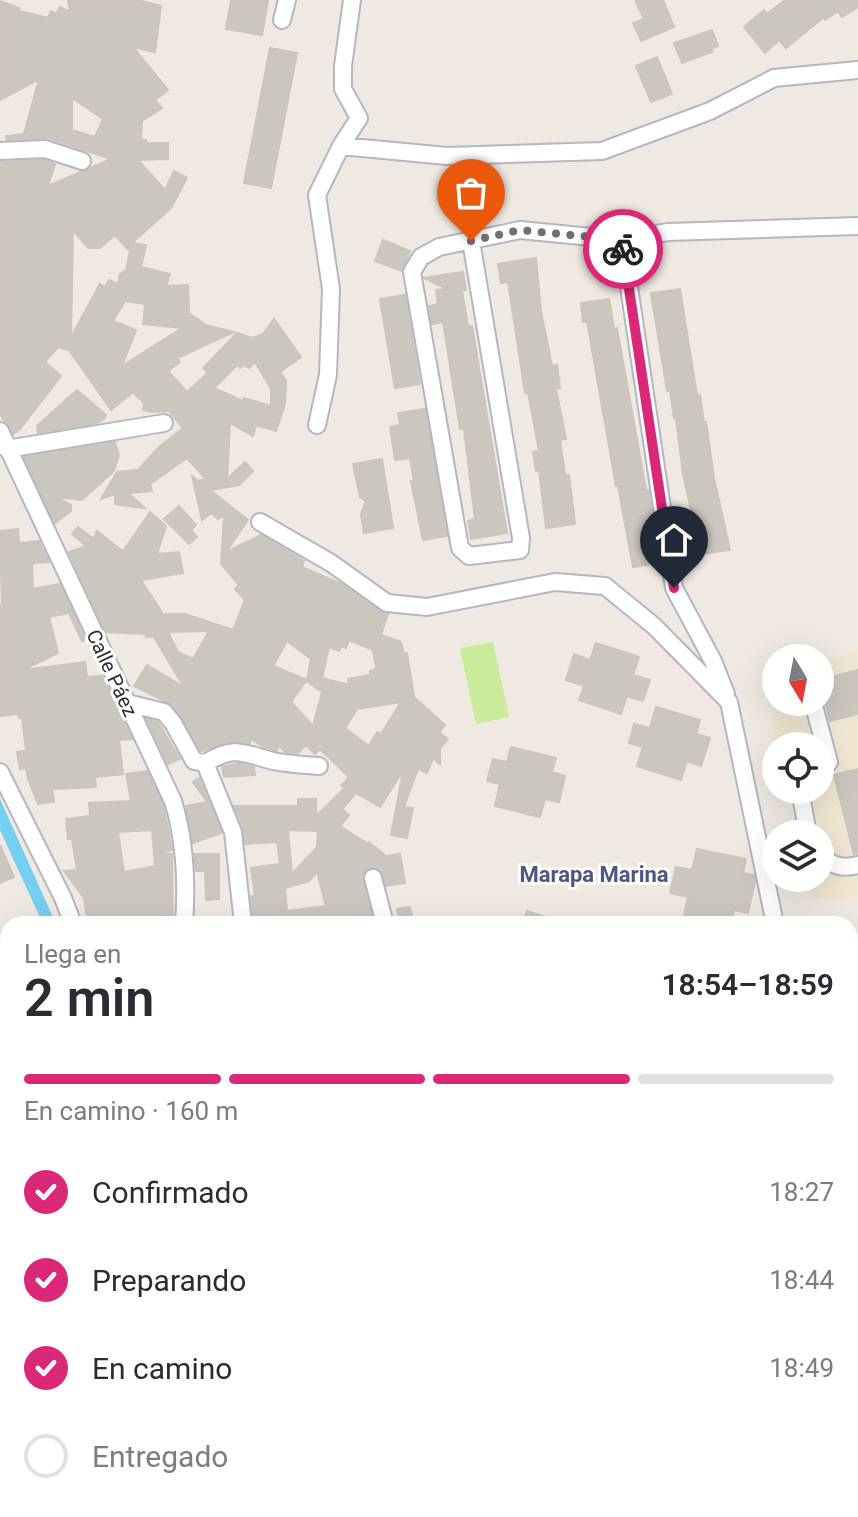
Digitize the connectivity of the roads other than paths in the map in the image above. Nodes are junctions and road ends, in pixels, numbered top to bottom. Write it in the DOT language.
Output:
graph roads {
  1 [pos="287,0"];
  2 [pos="352,0"];
  3 [pos="282,20"];
  4 [pos="858,70"];
  5 [pos="341,146"];
  6 [pos="0,151"];
  7 [pos="82,161"];
  8 [pos="858,226"];
  9 [pos="622,240"];
  10 [pos="471,241"];
  11 [pos="164,423"];
  12 [pos="317,425"];
  13 [pos="0,431"];
  14 [pos="7,449"];
  15 [pos="260,522"];
  16 [pos="729,702"];
  17 [pos="127,703"];
  18 [pos="205,763"];
  19 [pos="319,766"];
  20 [pos="0,772"];
  21 [pos="762,829"];
  22 [pos="834,865"];
  23 [pos="858,865"];
  24 [pos="373,878"];
  25 [pos="772,892"];
  26 [pos="70,916"];
  27 [pos="184,916"];
  28 [pos="242,916"];
  29 [pos="383,916"];
  30 [pos="774,916"];
  1 -- 3 [label="street"];
  2 -- 5 [label="street"];
  4 -- 5 [label="street"];
  5 -- 12 [label="street"];
  6 -- 7 [label="street"];
  8 -- 9 [label="street"];
  9 -- 10 [label="street"];
  9 -- 16 [label="street"];
  10 -- 10 [label="street"];
  11 -- 14 [label="street"];
  13 -- 14 [label="street, Calle Páez"];
  14 -- 17 [label="street, Calle Páez"];
  15 -- 16 [label="street"];
  16 -- 21 [label="street"];
  17 -- 18 [label="street"];
  17 -- 27 [label="street, Calle Páez"];
  18 -- 19 [label="street"];
  18 -- 28 [label="street"];
  20 -- 26 [label="street"];
  22 -- 23 [label="street"];
  24 -- 29 [label="street"];
  25 -- 30 [label="street"];
}
